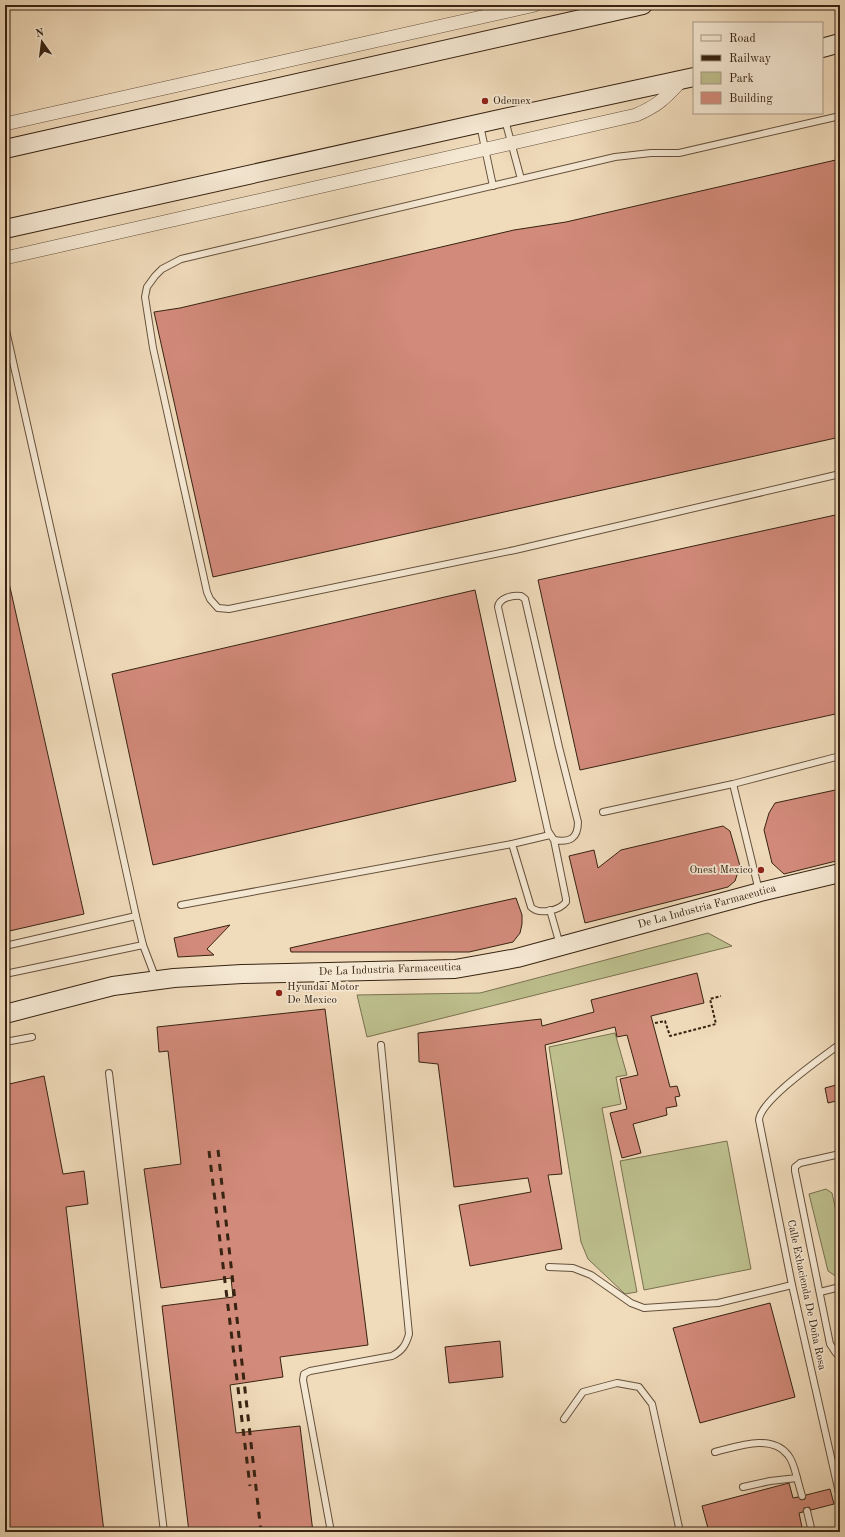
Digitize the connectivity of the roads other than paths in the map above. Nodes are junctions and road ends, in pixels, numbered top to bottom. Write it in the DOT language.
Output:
graph roads {
  1 [pos="535,5"];
  2 [pos="643,5"];
  3 [pos="840,43"];
  4 [pos="823,48"];
  5 [pos="688,78"];
  6 [pos="840,116"];
  7 [pos="504,118"];
  8 [pos="479,123"];
  9 [pos="5,124"];
  10 [pos="511,144"];
  11 [pos="5,149"];
  12 [pos="485,149"];
  13 [pos="521,178"];
  14 [pos="493,186"];
  15 [pos="5,230"];
  16 [pos="5,258"];
  17 [pos="5,326"];
  18 [pos="840,474"];
  19 [pos="840,756"];
  20 [pos="732,784"];
  21 [pos="603,812"];
  22 [pos="552,838"];
  23 [pos="512,844"];
  24 [pos="840,873"];
  25 [pos="760,892"];
  26 [pos="181,905"];
  27 [pos="550,910"];
  28 [pos="136,916"];
  29 [pos="143,945"];
  30 [pos="5,946"];
  31 [pos="560,946"];
  32 [pos="5,974"];
  33 [pos="156,981"];
  34 [pos="5,1014"];
  35 [pos="32,1037"];
  36 [pos="5,1042"];
  37 [pos="840,1044"];
  38 [pos="381,1045"];
  39 [pos="109,1073"];
  40 [pos="840,1154"];
  41 [pos="549,1267"];
  42 [pos="792,1285"];
  43 [pos="840,1287"];
  44 [pos="820,1292"];
  45 [pos="840,1356"];
  46 [pos="564,1419"];
  47 [pos="714,1452"];
  48 [pos="797,1478"];
  49 [pos="743,1487"];
  50 [pos="802,1496"];
  51 [pos="840,1497"];
  52 [pos="807,1511"];
  53 [pos="164,1532"];
  54 [pos="331,1532"];
  55 [pos="680,1532"];
  56 [pos="812,1532"];
  1 -- 9 [label="street"];
  2 -- 11 [label="main road"];
  3 -- 4 [label="main road"];
  5 -- 7 [label="main road"];
  5 -- 10 [label="street"];
  6 -- 13 [label="lane"];
  7 -- 8 [label="main road"];
  7 -- 10 [label="lane"];
  8 -- 12 [label="lane"];
  8 -- 15 [label="main road"];
  10 -- 12 [label="street"];
  10 -- 13 [label="lane"];
  12 -- 14 [label="lane"];
  12 -- 16 [label="street"];
  13 -- 14 [label="lane"];
  14 -- 18 [label="lane"];
  17 -- 28 [label="lane"];
  19 -- 20 [label="lane"];
  20 -- 21 [label="lane"];
  20 -- 25 [label="lane"];
  22 -- 22 [label="lane"];
  22 -- 23 [label="lane"];
  22 -- 27 [label="lane"];
  23 -- 26 [label="lane"];
  23 -- 27 [label="lane"];
  24 -- 25 [label="main road, De La Industria Farmaceutica"];
  25 -- 31 [label="main road, De La Industria Farmaceutica"];
  27 -- 31 [label="lane"];
  28 -- 29 [label="lane"];
  28 -- 30 [label="lane"];
  29 -- 32 [label="lane"];
  29 -- 33 [label="lane"];
  31 -- 33 [label="main road, De La Industria Farmaceutica"];
  33 -- 34 [label="main road, De La Industria Farmaceutica"];
  35 -- 36 [label="lane"];
  37 -- 42 [label="lane, Calle Exhacienda De Doña Rosa"];
  38 -- 54 [label="lane"];
  39 -- 53 [label="lane"];
  40 -- 44 [label="lane"];
  41 -- 42 [label="lane"];
  42 -- 51 [label="lane, Calle Exhacienda De Doña Rosa"];
  43 -- 44 [label="lane"];
  44 -- 45 [label="lane"];
  46 -- 55 [label="lane"];
  47 -- 48 [label="lane"];
  48 -- 49 [label="lane"];
  48 -- 50 [label="lane"];
  52 -- 56 [label="lane"];
}
